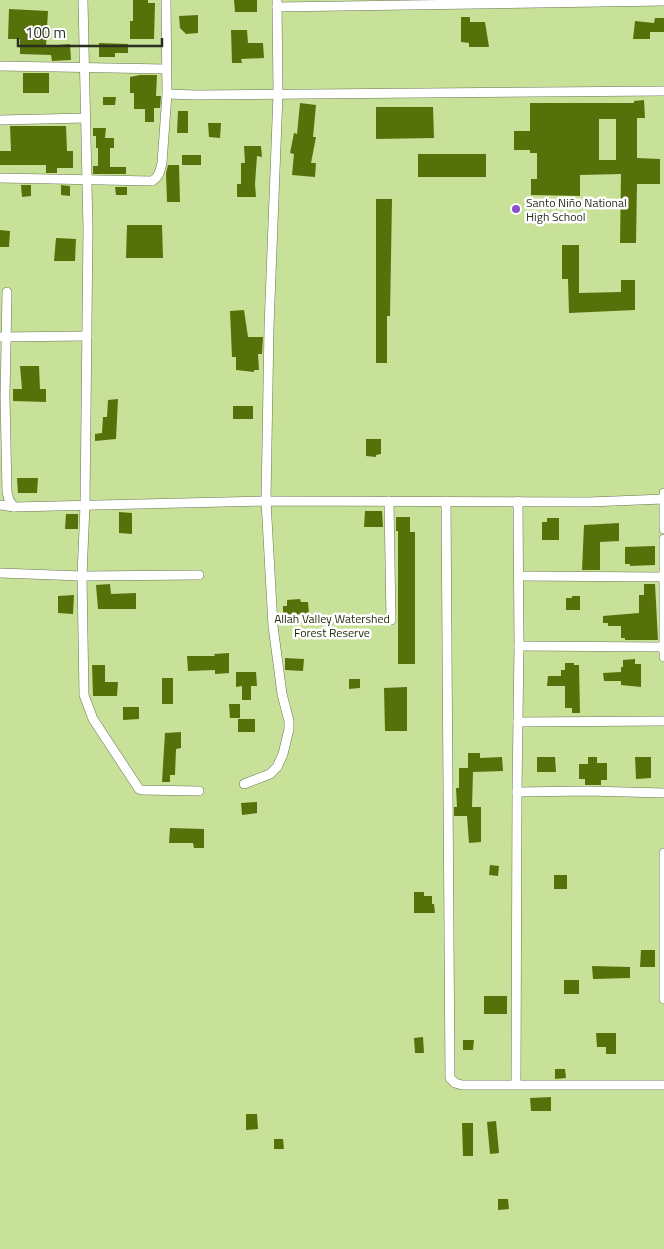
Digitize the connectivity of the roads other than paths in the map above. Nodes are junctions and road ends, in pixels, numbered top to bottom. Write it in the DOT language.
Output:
graph roads {
  1 [pos="83,0"];
  2 [pos="166,0"];
  3 [pos="664,1"];
  4 [pos="277,4"];
  5 [pos="0,66"];
  6 [pos="85,67"];
  7 [pos="166,69"];
  8 [pos="664,92"];
  9 [pos="166,94"];
  10 [pos="278,94"];
  11 [pos="86,118"];
  12 [pos="0,120"];
  13 [pos="0,178"];
  14 [pos="87,180"];
  15 [pos="7,292"];
  16 [pos="87,336"];
  17 [pos="3,337"];
  18 [pos="664,493"];
  19 [pos="664,499"];
  20 [pos="518,500"];
  21 [pos="266,501"];
  22 [pos="389,501"];
  23 [pos="446,501"];
  24 [pos="0,505"];
  25 [pos="85,505"];
  26 [pos="14,507"];
  27 [pos="664,529"];
  28 [pos="664,539"];
  29 [pos="0,573"];
  30 [pos="199,575"];
  31 [pos="82,576"];
  32 [pos="519,576"];
  33 [pos="664,577"];
  34 [pos="391,620"];
  35 [pos="519,646"];
  36 [pos="664,647"];
  37 [pos="664,657"];
  38 [pos="664,721"];
  39 [pos="518,722"];
  40 [pos="244,784"];
  41 [pos="199,791"];
  42 [pos="517,792"];
  43 [pos="664,793"];
  44 [pos="664,853"];
  45 [pos="664,999"];
  46 [pos="516,1084"];
  47 [pos="664,1085"];
  1 -- 6 [label="street"];
  2 -- 7 [label="street"];
  3 -- 4 [label="street"];
  4 -- 10 [label="street"];
  5 -- 6 [label="street"];
  6 -- 7 [label="street"];
  6 -- 11 [label="street"];
  7 -- 9 [label="street"];
  8 -- 10 [label="street"];
  9 -- 10 [label="street"];
  9 -- 14 [label="street"];
  10 -- 21 [label="street"];
  11 -- 12 [label="street"];
  11 -- 14 [label="street"];
  13 -- 14 [label="street"];
  14 -- 16 [label="street"];
  15 -- 17 [label="street"];
  16 -- 17 [label="street"];
  16 -- 25 [label="street"];
  17 -- 26 [label="street"];
  18 -- 19 [label="street"];
  19 -- 20 [label="street"];
  19 -- 27 [label="street"];
  20 -- 23 [label="street"];
  20 -- 32 [label="street"];
  21 -- 22 [label="street"];
  21 -- 25 [label="street"];
  21 -- 40 [label="street"];
  22 -- 23 [label="street"];
  22 -- 34 [label="street"];
  23 -- 46 [label="street"];
  24 -- 26 [label="street"];
  25 -- 26 [label="street"];
  25 -- 31 [label="street"];
  28 -- 33 [label="street"];
  29 -- 31 [label="street"];
  30 -- 31 [label="street"];
  31 -- 41 [label="street"];
  32 -- 33 [label="street"];
  32 -- 35 [label="street"];
  33 -- 36 [label="street"];
  35 -- 36 [label="street"];
  35 -- 39 [label="street"];
  36 -- 37 [label="street"];
  38 -- 39 [label="street"];
  39 -- 42 [label="street"];
  42 -- 43 [label="street"];
  42 -- 46 [label="street"];
  44 -- 45 [label="street"];
  46 -- 47 [label="street"];
}
